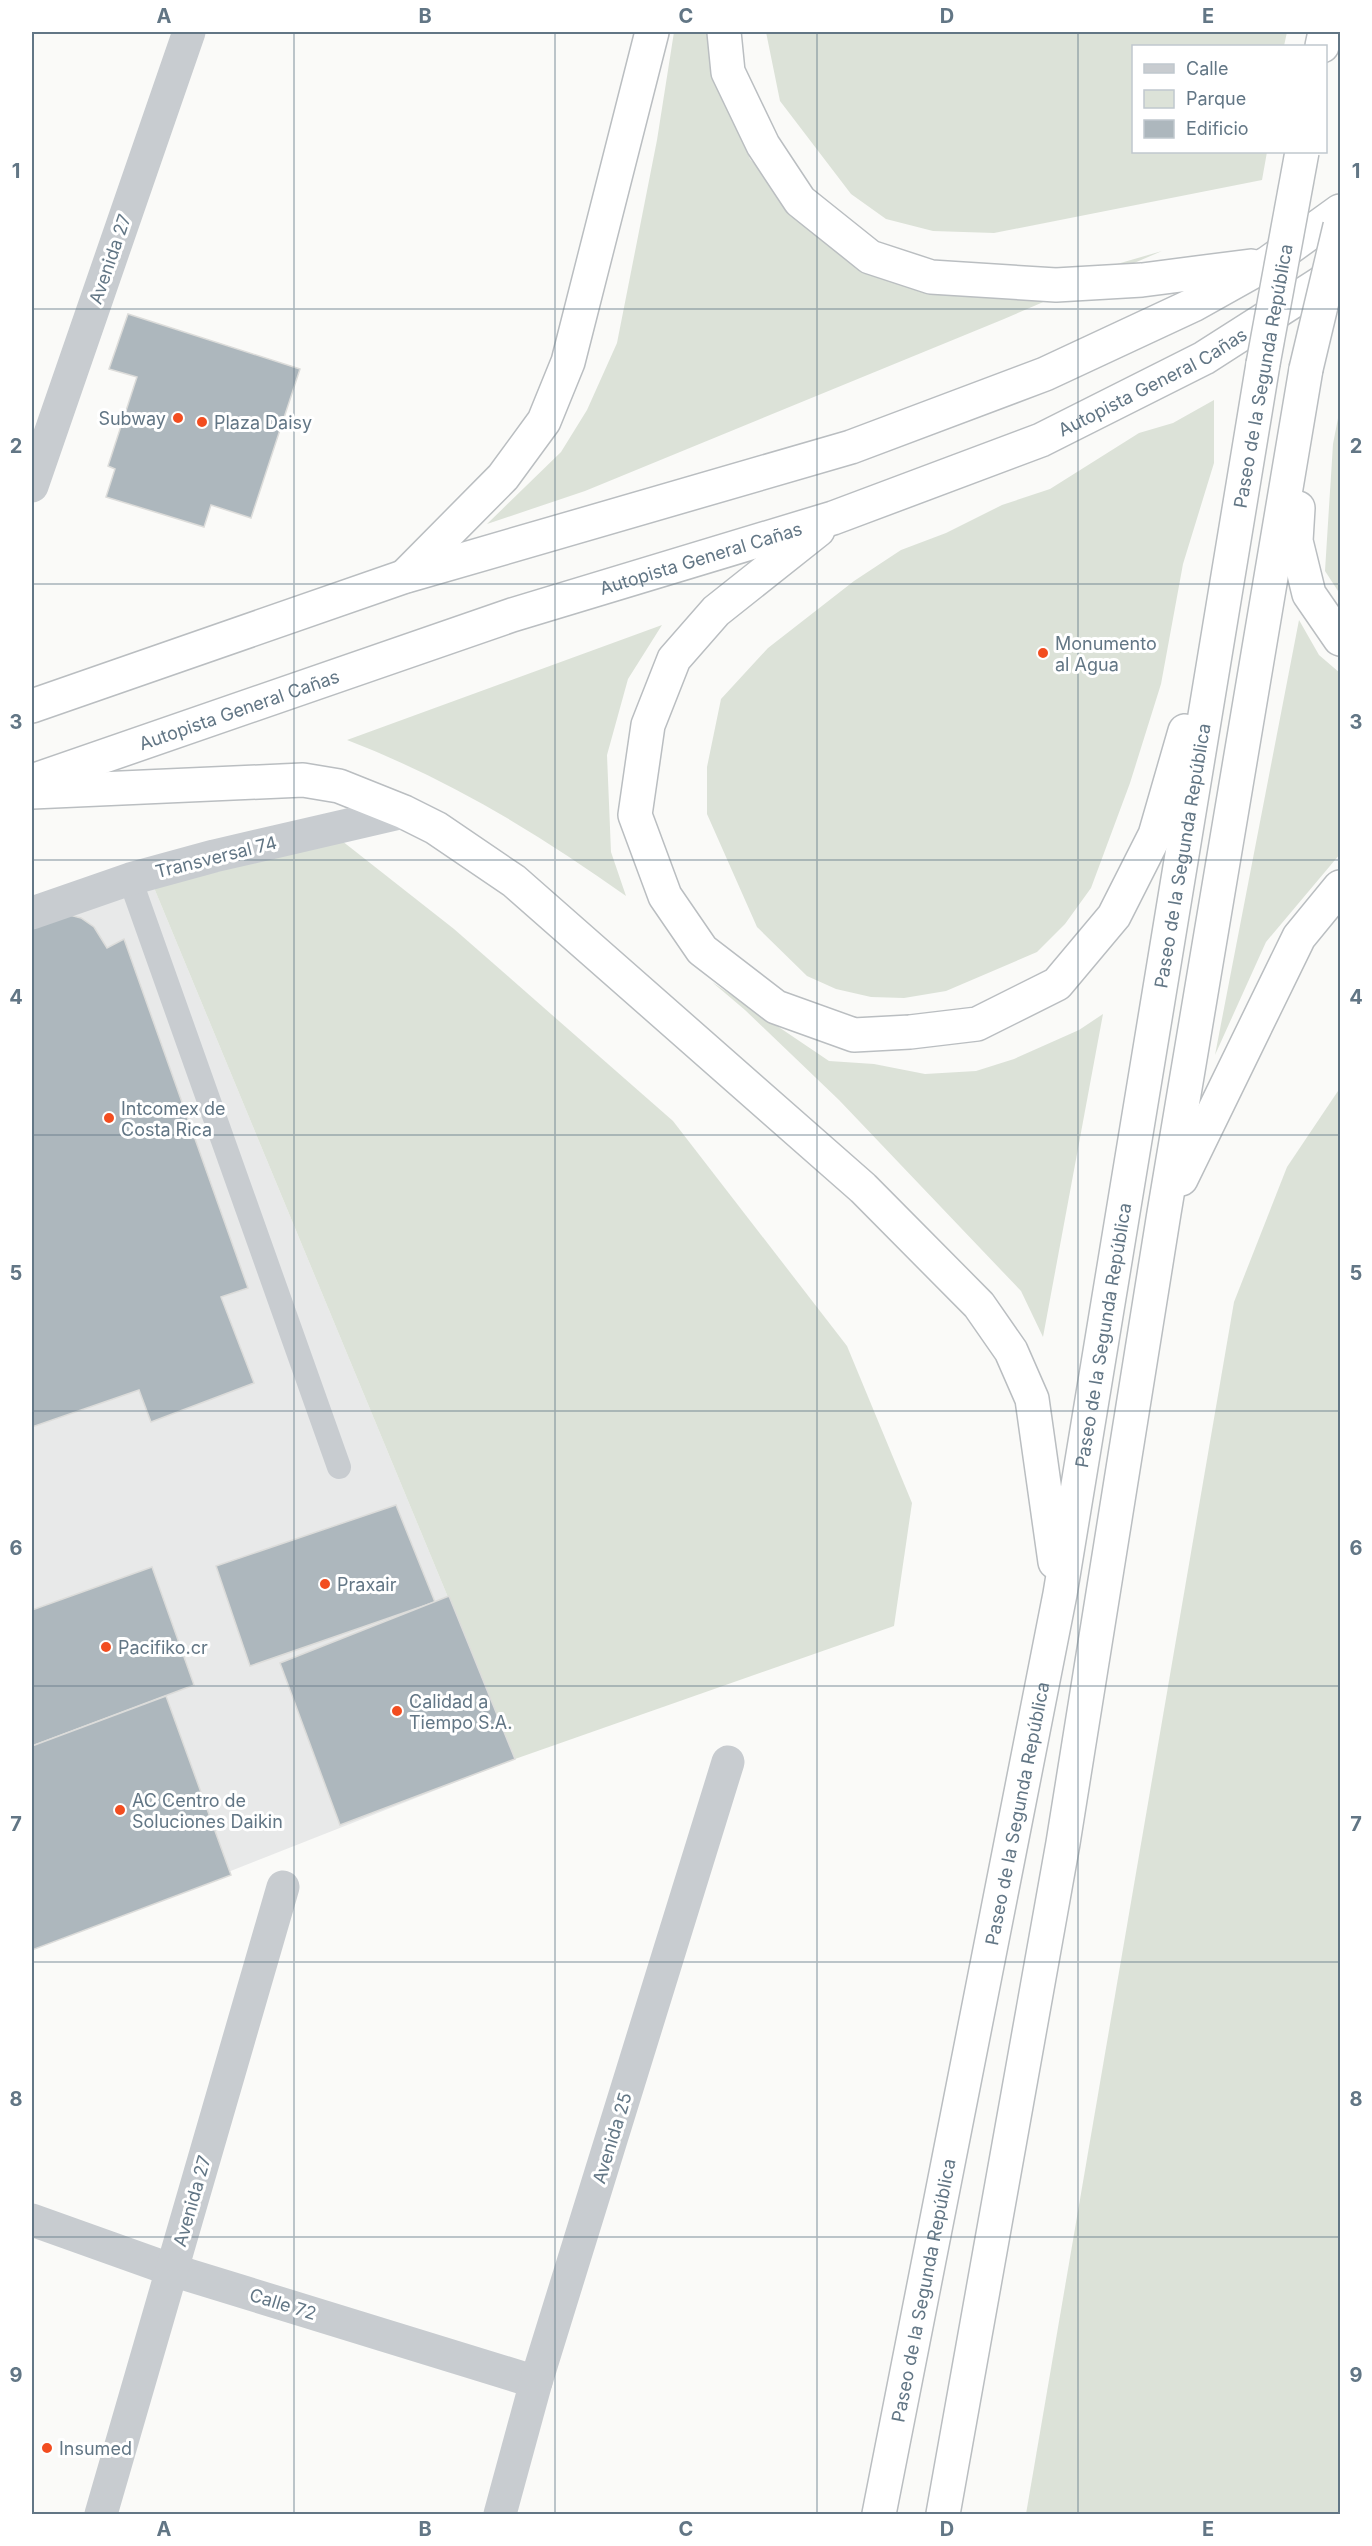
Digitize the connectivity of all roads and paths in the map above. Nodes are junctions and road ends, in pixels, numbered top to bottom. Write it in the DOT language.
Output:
graph roads {
  1 [pos="189,32"];
  2 [pos="652,32"];
  3 [pos="724,32"];
  4 [pos="1302,153"];
  5 [pos="1341,212"];
  6 [pos="1341,226"];
  7 [pos="1268,263"];
  8 [pos="1341,271"];
  9 [pos="1305,373"];
  10 [pos="32,486"];
  11 [pos="833,518"];
  12 [pos="1231,567"];
  13 [pos="403,578"];
  14 [pos="1341,639"];
  15 [pos="32,706"];
  16 [pos="32,781"];
  17 [pos="32,792"];
  18 [pos="404,812"];
  19 [pos="130,879"];
  20 [pos="1341,887"];
  21 [pos="32,913"];
  22 [pos="1164,1213"];
  23 [pos="339,1467"];
  24 [pos="1060,1594"];
  25 [pos="728,1762"];
  26 [pos="282,1887"];
  27 [pos="32,2220"];
  28 [pos="172,2270"];
  29 [pos="536,2382"];
  30 [pos="102,2514"];
  31 [pos="500,2514"];
  32 [pos="879,2514"];
  33 [pos="942,2514"];
  1 -- 10 [label="street, Avenida 27"];
  2 -- 13 [label="highway"];
  3 -- 7 [label="highway"];
  4 -- 12 [label="highway, Paseo de la Segunda República, bridge"];
  5 -- 7 [label="highway"];
  6 -- 9 [label="highway, bridge"];
  7 -- 13 [label="highway"];
  8 -- 11 [label="highway, Autopista General Cañas"];
  9 -- 14 [label="highway"];
  9 -- 22 [label="highway"];
  11 -- 12 [label="highway"];
  11 -- 16 [label="highway, Autopista General Cañas"];
  12 -- 24 [label="highway, Paseo de la Segunda República"];
  13 -- 15 [label="highway"];
  17 -- 18 [label="highway"];
  18 -- 19 [label="street, Transversal 74"];
  18 -- 24 [label="highway"];
  19 -- 21 [label="street, Transversal 74"];
  19 -- 23 [label="lane"];
  20 -- 22 [label="highway"];
  22 -- 33 [label="highway"];
  24 -- 32 [label="highway, Paseo de la Segunda República"];
  25 -- 29 [label="street, Avenida 25"];
  26 -- 28 [label="street, Avenida 27"];
  27 -- 28 [label="street, Calle 72"];
  28 -- 29 [label="street, Calle 72"];
  28 -- 30 [label="street, Avenida 27"];
  29 -- 31 [label="street, Avenida 25"];
}
